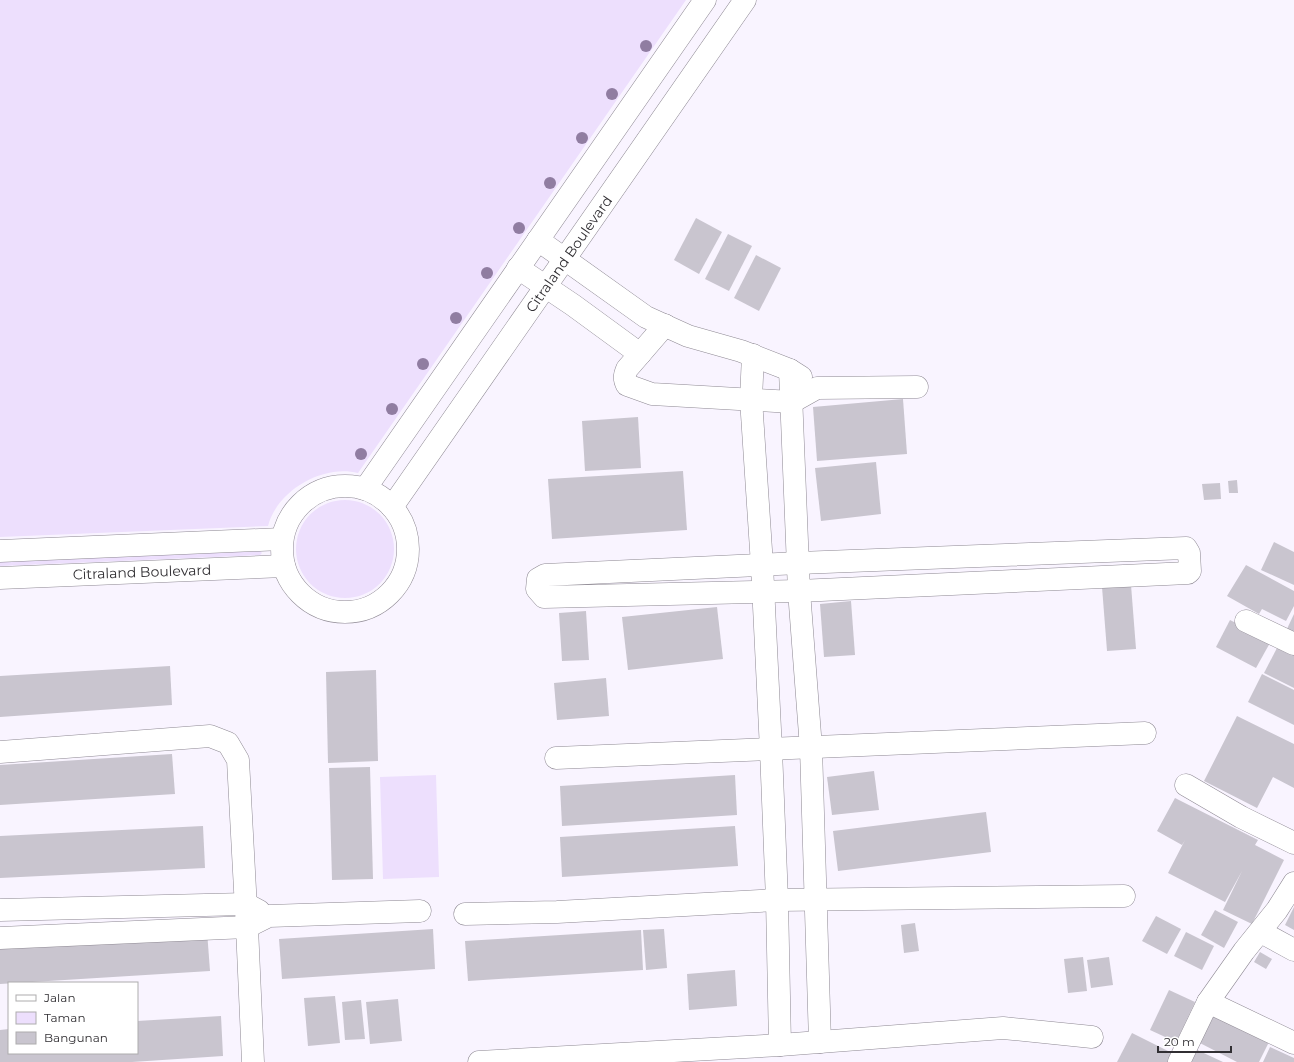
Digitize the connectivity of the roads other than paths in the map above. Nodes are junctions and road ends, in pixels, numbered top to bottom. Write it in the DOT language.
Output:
graph roads {
  1 [pos="705,0"];
  2 [pos="746,0"];
  3 [pos="538,240"];
  4 [pos="565,259"];
  5 [pos="518,268"];
  6 [pos="546,287"];
  7 [pos="664,325"];
  8 [pos="640,354"];
  9 [pos="753,355"];
  10 [pos="790,370"];
  11 [pos="917,387"];
  12 [pos="817,388"];
  13 [pos="751,399"];
  14 [pos="792,402"];
  15 [pos="365,489"];
  16 [pos="392,507"];
  17 [pos="282,539"];
  18 [pos="0,551"];
  19 [pos="799,563"];
  20 [pos="762,565"];
  21 [pos="284,566"];
  22 [pos="0,578"];
  23 [pos="799,591"];
  24 [pos="763,592"];
  25 [pos="1246,621"];
  26 [pos="1294,644"];
  27 [pos="1145,733"];
  28 [pos="811,748"];
  29 [pos="771,750"];
  30 [pos="0,752"];
  31 [pos="556,758"];
  32 [pos="1186,785"];
  33 [pos="1294,844"];
  34 [pos="1294,883"];
  35 [pos="1124,896"];
  36 [pos="777,900"];
  37 [pos="816,900"];
  38 [pos="246,904"];
  39 [pos="0,910"];
  40 [pos="420,911"];
  41 [pos="465,914"];
  42 [pos="269,916"];
  43 [pos="247,927"];
  44 [pos="1261,932"];
  45 [pos="0,938"];
  46 [pos="1294,950"];
  47 [pos="1208,1002"];
  48 [pos="1092,1037"];
  49 [pos="820,1042"];
  50 [pos="1294,1042"];
  51 [pos="780,1045"];
  52 [pos="253,1062"];
  53 [pos="479,1062"];
  54 [pos="1179,1062"];
  1 -- 3 [label="street"];
  2 -- 4 [label="street, Citraland Boulevard"];
  3 -- 4 [label="street"];
  3 -- 5 [label="street"];
  4 -- 6 [label="street, Citraland Boulevard"];
  4 -- 7 [label="street"];
  5 -- 6 [label="street"];
  5 -- 15 [label="street"];
  6 -- 8 [label="street"];
  6 -- 16 [label="street, Citraland Boulevard"];
  7 -- 8 [label="street"];
  7 -- 9 [label="street"];
  8 -- 13 [label="street"];
  9 -- 10 [label="street"];
  9 -- 13 [label="street"];
  10 -- 12 [label="street"];
  10 -- 14 [label="street"];
  11 -- 12 [label="street"];
  12 -- 14 [label="street"];
  13 -- 14 [label="street"];
  13 -- 20 [label="street"];
  14 -- 19 [label="street"];
  15 -- 16 [label="street"];
  15 -- 17 [label="street"];
  16 -- 21 [label="street"];
  17 -- 18 [label="street, Citraland Boulevard"];
  17 -- 21 [label="street"];
  19 -- 20 [label="street"];
  19 -- 23 [label="street"];
  19 -- 23 [label="street"];
  20 -- 24 [label="street"];
  20 -- 24 [label="street"];
  21 -- 22 [label="street, Citraland Boulevard"];
  23 -- 24 [label="street"];
  23 -- 28 [label="street"];
  24 -- 29 [label="street"];
  25 -- 26 [label="street"];
  27 -- 28 [label="street"];
  28 -- 29 [label="street"];
  28 -- 37 [label="street"];
  29 -- 31 [label="street"];
  29 -- 36 [label="street"];
  30 -- 38 [label="street"];
  32 -- 33 [label="street"];
  34 -- 44 [label="street"];
  35 -- 37 [label="street"];
  36 -- 37 [label="street"];
  36 -- 41 [label="street"];
  36 -- 51 [label="street"];
  37 -- 49 [label="street"];
  38 -- 39 [label="street"];
  38 -- 42 [label="street"];
  38 -- 43 [label="street"];
  40 -- 42 [label="street"];
  42 -- 43 [label="street"];
  43 -- 45 [label="street"];
  43 -- 52 [label="street"];
  44 -- 46 [label="street"];
  44 -- 47 [label="street"];
  47 -- 50 [label="street"];
  47 -- 54 [label="street"];
  48 -- 49 [label="street"];
  49 -- 51 [label="street"];
  51 -- 53 [label="street"];
}
